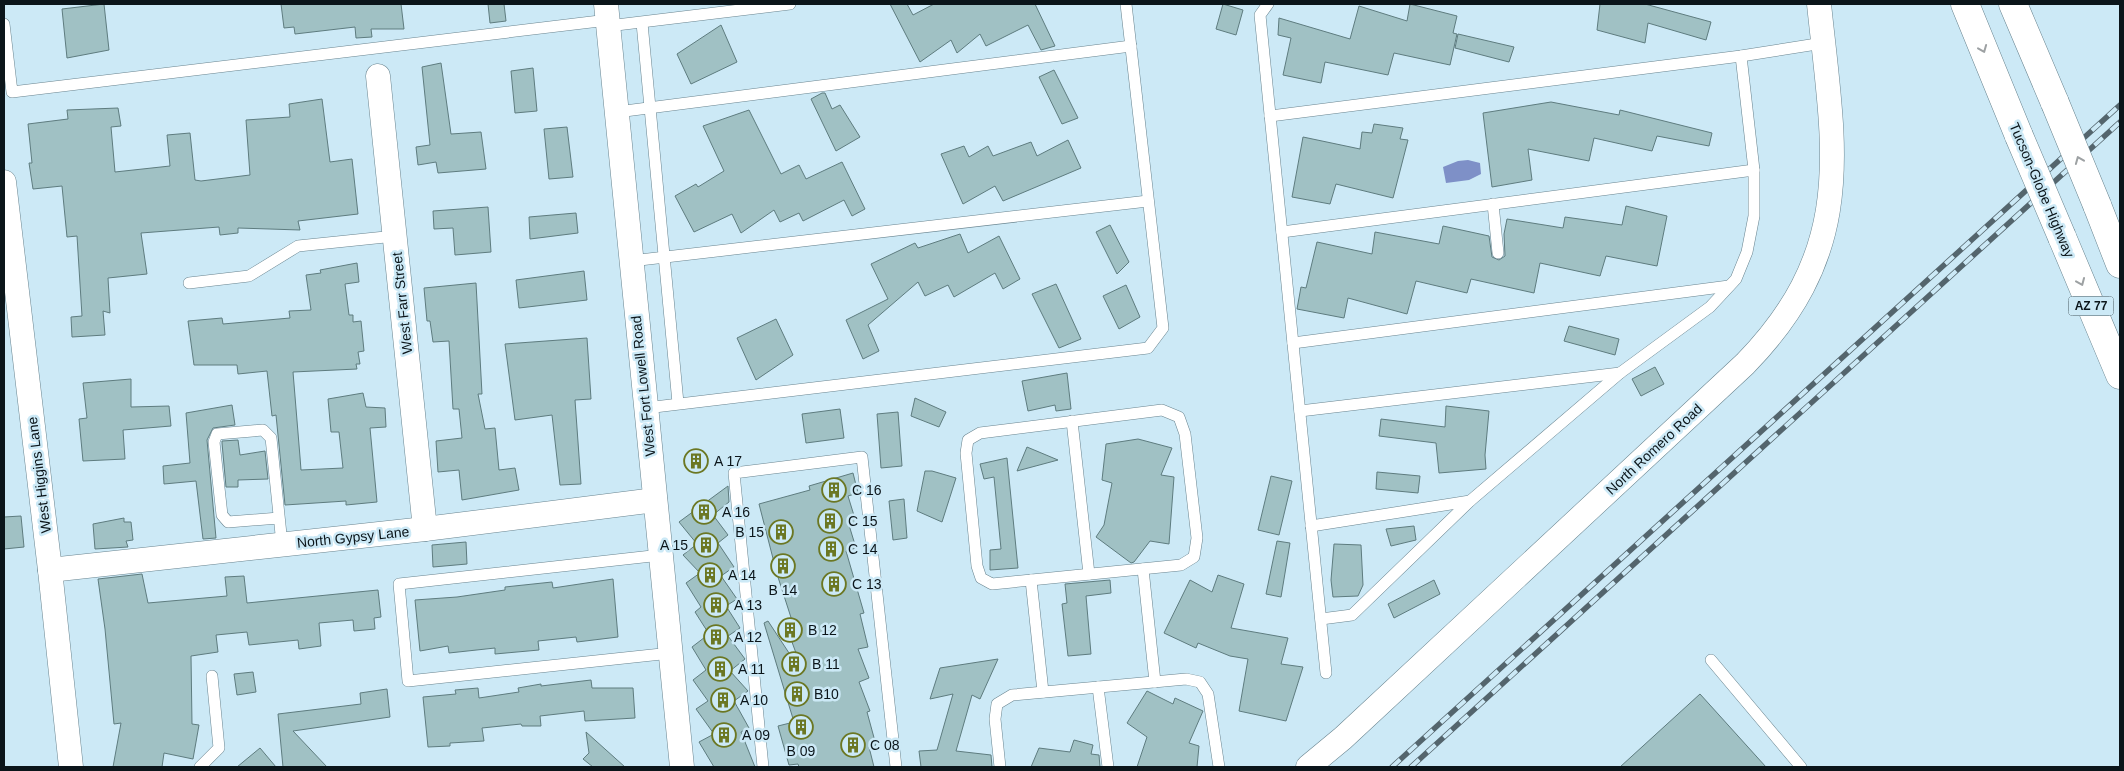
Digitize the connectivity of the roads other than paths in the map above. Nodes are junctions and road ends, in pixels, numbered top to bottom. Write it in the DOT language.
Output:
graph roads {
  1 [pos="790,4"];
  2 [pos="1126,4"];
  3 [pos="1268,4"];
  4 [pos="1819,4"];
  5 [pos="1965,4"];
  6 [pos="2013,4"];
  7 [pos="608,17"];
  8 [pos="642,23"];
  9 [pos="4,24"];
  10 [pos="1823,43"];
  11 [pos="1131,46"];
  12 [pos="1741,56"];
  13 [pos="378,76"];
  14 [pos="650,108"];
  15 [pos="617,112"];
  16 [pos="1270,116"];
  17 [pos="1754,170"];
  18 [pos="4,182"];
  19 [pos="1148,201"];
  20 [pos="1493,204"];
  21 [pos="1282,232"];
  22 [pos="395,236"];
  23 [pos="1498,253"];
  24 [pos="664,257"];
  25 [pos="631,260"];
  26 [pos="2120,264"];
  27 [pos="189,283"];
  28 [pos="1729,286"];
  29 [pos="1293,343"];
  30 [pos="1620,373"];
  31 [pos="2120,376"];
  32 [pos="678,404"];
  33 [pos="646,408"];
  34 [pos="1300,410"];
  35 [pos="1072,421"];
  36 [pos="655,500"];
  37 [pos="1470,501"];
  38 [pos="279,518"];
  39 [pos="1311,526"];
  40 [pos="425,529"];
  41 [pos="282,544"];
  42 [pos="661,555"];
  43 [pos="1144,568"];
  44 [pos="50,570"];
  45 [pos="1089,574"];
  46 [pos="1031,580"];
  47 [pos="1321,619"];
  48 [pos="671,653"];
  49 [pos="1711,660"];
  50 [pos="1326,673"];
  51 [pos="212,676"];
  52 [pos="1155,682"];
  53 [pos="1098,687"];
  54 [pos="1043,692"];
  55 [pos="71,767"];
  56 [pos="200,767"];
  57 [pos="682,767"];
  58 [pos="763,767"];
  59 [pos="896,767"];
  60 [pos="1000,767"];
  61 [pos="1108,767"];
  62 [pos="1219,767"];
  63 [pos="1308,767"];
  64 [pos="1801,767"];
  1 -- 8 [label="lane"];
  2 -- 11 [label="lane"];
  3 -- 16 [label="lane"];
  4 -- 10 [label="street, North Romero Road"];
  5 -- 31 [label="highway, Tucson-Globe Highway / AZ 77, one-way, bridge"];
  26 -- 6 [label="highway, one-way, bridge"];
  7 -- 8 [label="lane"];
  7 -- 9 [label="lane"];
  7 -- 15 [label="street, West Fort Lowell Road"];
  8 -- 14 [label="lane"];
  10 -- 12 [label="lane"];
  10 -- 63 [label="street, North Romero Road"];
  11 -- 14 [label="lane"];
  11 -- 19 [label="lane"];
  12 -- 16 [label="lane"];
  12 -- 17 [label="lane"];
  13 -- 22 [label="street, West Farr Street"];
  14 -- 15 [label="lane"];
  14 -- 24 [label="lane"];
  15 -- 25 [label="street, West Fort Lowell Road"];
  16 -- 21 [label="lane"];
  17 -- 20 [label="lane"];
  17 -- 28 [label="lane"];
  18 -- 44 [label="street, West Higgins Lane"];
  19 -- 24 [label="lane"];
  19 -- 32 [label="lane"];
  20 -- 21 [label="lane"];
  20 -- 23 [label="lane"];
  21 -- 29 [label="lane"];
  22 -- 27 [label="lane"];
  22 -- 40 [label="street, West Farr Street"];
  24 -- 25 [label="lane"];
  24 -- 32 [label="lane"];
  25 -- 33 [label="street, West Fort Lowell Road"];
  28 -- 29 [label="lane"];
  28 -- 30 [label="lane"];
  29 -- 34 [label="lane"];
  30 -- 34 [label="lane"];
  30 -- 37 [label="lane"];
  32 -- 33 [label="lane"];
  33 -- 36 [label="street, West Fort Lowell Road"];
  34 -- 39 [label="lane"];
  35 -- 43 [label="lane"];
  35 -- 45 [label="lane"];
  35 -- 46 [label="lane"];
  36 -- 40 [label="street, North Gypsy Lane"];
  36 -- 42 [label="street, West Fort Lowell Road"];
  37 -- 39 [label="lane"];
  37 -- 47 [label="lane"];
  38 -- 38 [label="lane"];
  38 -- 41 [label="lane"];
  39 -- 47 [label="lane"];
  40 -- 41 [label="street, North Gypsy Lane"];
  41 -- 44 [label="street, North Gypsy Lane"];
  42 -- 48 [label="street, West Fort Lowell Road"];
  42 -- 48 [label="lane"];
  43 -- 45 [label="lane"];
  43 -- 52 [label="lane"];
  44 -- 55 [label="street, West Higgins Lane"];
  45 -- 46 [label="lane"];
  46 -- 54 [label="lane"];
  47 -- 50 [label="lane"];
  48 -- 57 [label="street, West Fort Lowell Road"];
  49 -- 64 [label="lane"];
  51 -- 56 [label="lane"];
  52 -- 53 [label="lane"];
  52 -- 62 [label="lane"];
  53 -- 54 [label="lane"];
  53 -- 61 [label="lane"];
  54 -- 60 [label="lane"];
  58 -- 59 [label="lane"];
}
